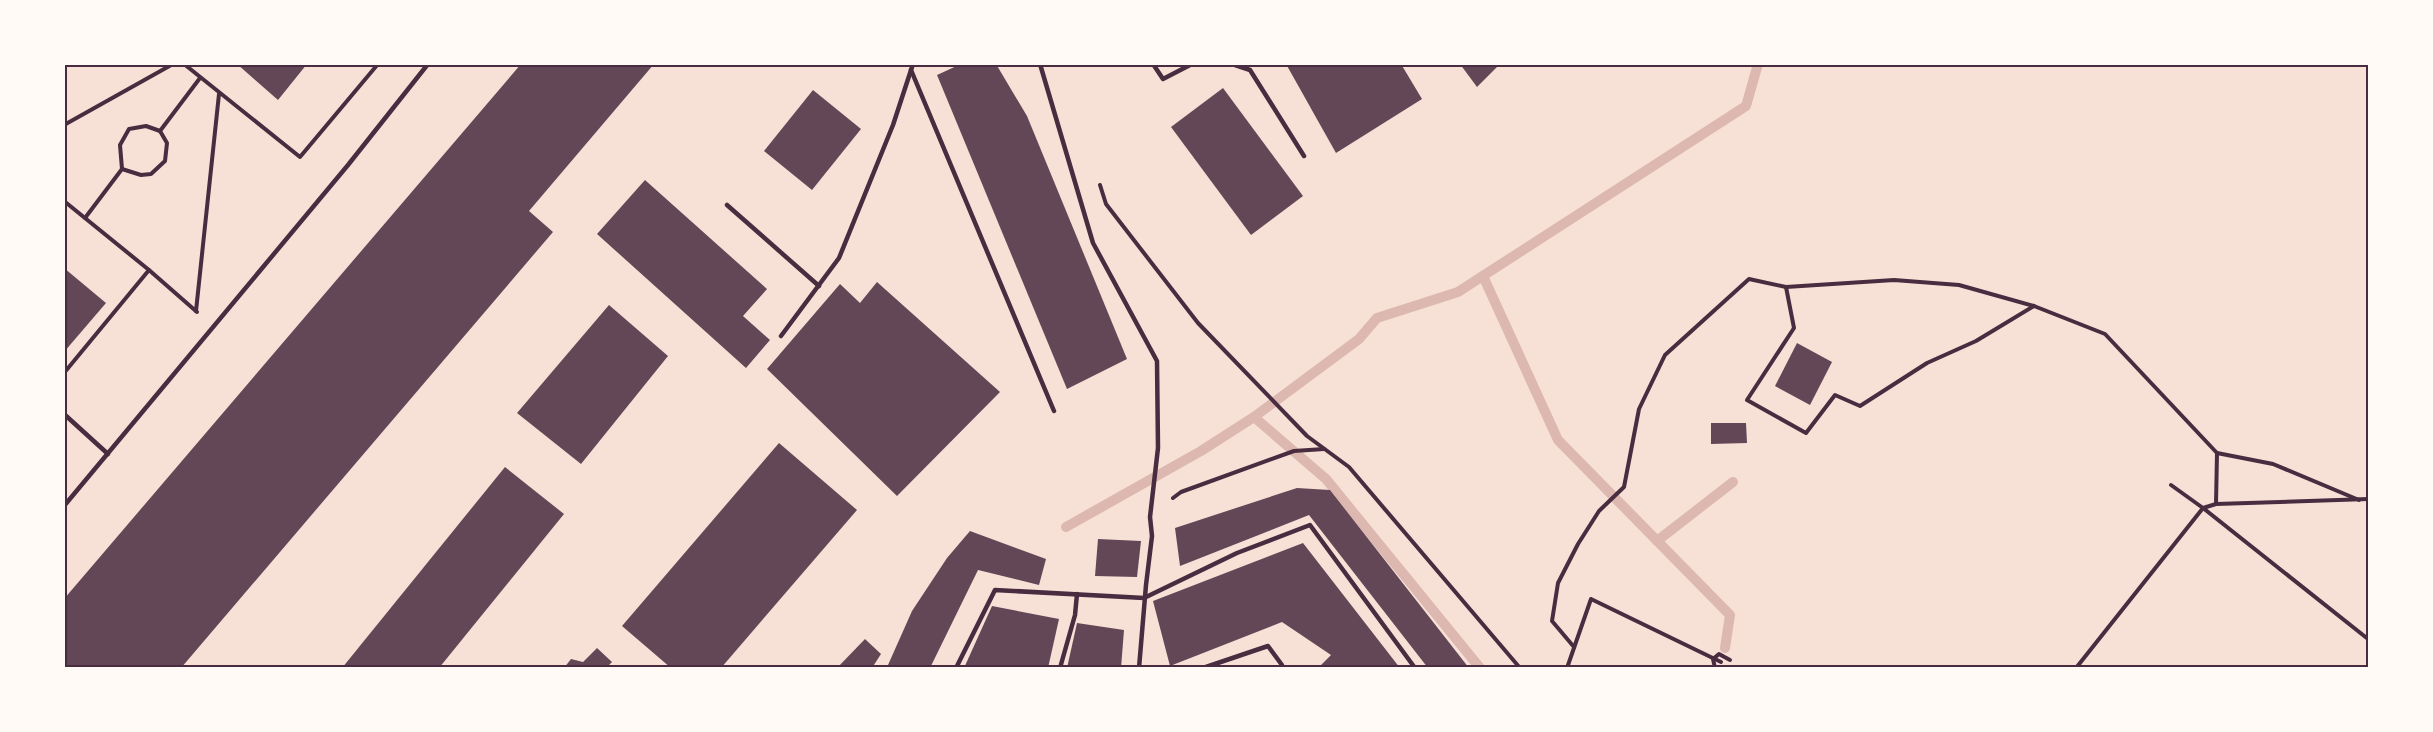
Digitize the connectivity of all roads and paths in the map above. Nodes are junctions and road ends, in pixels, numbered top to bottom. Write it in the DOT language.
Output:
graph roads {
  1 [pos="172,64"];
  2 [pos="184,64"];
  3 [pos="378,64"];
  4 [pos="428,64"];
  5 [pos="1040,64"];
  6 [pos="1154,64"];
  7 [pos="1192,64"];
  8 [pos="1232,64"];
  9 [pos="912,67"];
  10 [pos="201,78"];
  11 [pos="219,93"];
  12 [pos="64,125"];
  13 [pos="160,130"];
  14 [pos="1304,156"];
  15 [pos="122,169"];
  16 [pos="1099,183"];
  17 [pos="64,201"];
  18 [pos="727,205"];
  19 [pos="85,218"];
  20 [pos="148,270"];
  21 [pos="819,286"];
  22 [pos="1786,287"];
  23 [pos="2034,306"];
  24 [pos="196,311"];
  25 [pos="214,326"];
  26 [pos="781,336"];
  27 [pos="64,373"];
  28 [pos="1054,411"];
  29 [pos="64,414"];
  30 [pos="1324,449"];
  31 [pos="2217,453"];
  32 [pos="108,454"];
  33 [pos="2171,486"];
  34 [pos="2368,499"];
  35 [pos="2359,500"];
  36 [pos="2216,504"];
  37 [pos="64,506"];
  38 [pos="2203,508"];
  39 [pos="1150,517"];
  40 [pos="1077,594"];
  41 [pos="1144,598"];
  42 [pos="2368,639"];
  43 [pos="1574,647"];
  44 [pos="1713,659"];
  45 [pos="1730,660"];
  46 [pos="1721,662"];
  47 [pos="956,668"];
  48 [pos="1060,668"];
  49 [pos="1139,668"];
  50 [pos="1203,668"];
  51 [pos="1281,668"];
  52 [pos="1415,668"];
  53 [pos="1520,668"];
  54 [pos="1567,668"];
  55 [pos="1715,668"];
  56 [pos="2076,668"];
  1 -- 12 [label="path"];
  2 -- 10 [label="path"];
  3 -- 11 [label="path"];
  4 -- 25 [label="lane"];
  5 -- 39 [label="lane"];
  6 -- 7 [label="lane"];
  8 -- 14 [label="lane"];
  9 -- 21 [label="lane"];
  9 -- 28 [label="lane"];
  10 -- 11 [label="path"];
  10 -- 13 [label="path"];
  11 -- 24 [label="path"];
  13 -- 15 [label="path"];
  13 -- 15 [label="path"];
  15 -- 19 [label="path"];
  16 -- 30 [label="path"];
  17 -- 19 [label="path"];
  18 -- 21 [label="lane"];
  19 -- 20 [label="path"];
  20 -- 24 [label="path"];
  20 -- 27 [label="path"];
  21 -- 26 [label="lane"];
  22 -- 23 [label="path"];
  22 -- 23 [label="path"];
  22 -- 43 [label="path"];
  23 -- 31 [label="path"];
  24 -- 25 [label="path"];
  25 -- 32 [label="lane"];
  29 -- 32 [label="lane"];
  30 -- 39 [label="path"];
  30 -- 53 [label="path"];
  31 -- 35 [label="path"];
  31 -- 36 [label="path"];
  32 -- 37 [label="lane"];
  33 -- 38 [label="path"];
  34 -- 35 [label="path"];
  35 -- 36 [label="path"];
  36 -- 38 [label="path"];
  38 -- 42 [label="path"];
  38 -- 56 [label="path"];
  39 -- 41 [label="lane"];
  40 -- 41 [label="lane"];
  40 -- 47 [label="lane"];
  40 -- 48 [label="lane"];
  41 -- 49 [label="lane"];
  41 -- 52 [label="lane"];
  43 -- 44 [label="path"];
  43 -- 54 [label="path"];
  44 -- 45 [label="path"];
  44 -- 46 [label="path"];
  44 -- 55 [label="path"];
  50 -- 51 [label="lane"];
}
